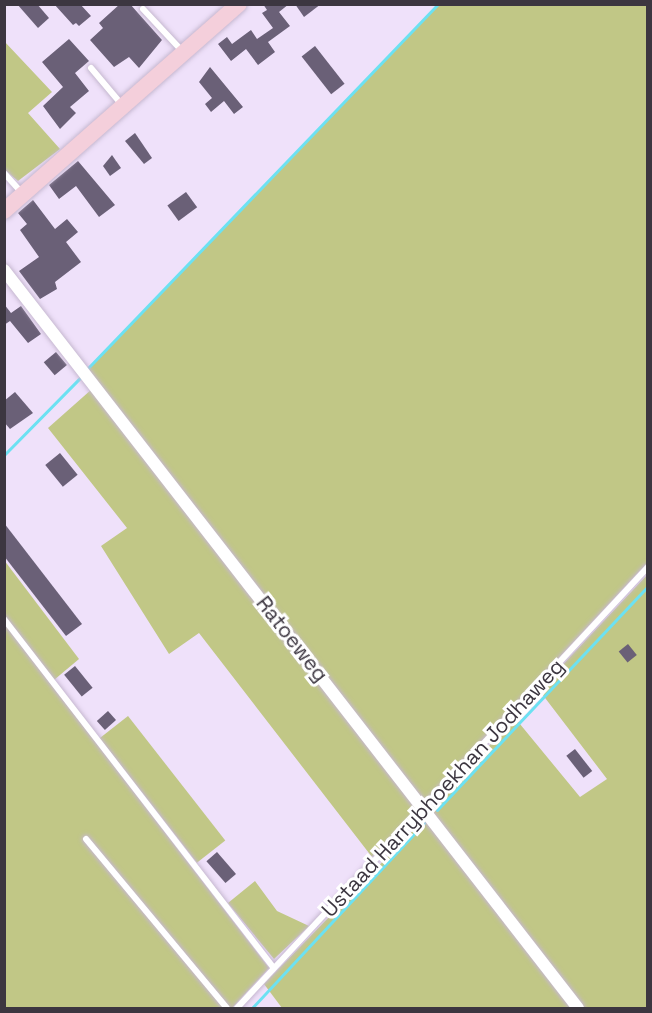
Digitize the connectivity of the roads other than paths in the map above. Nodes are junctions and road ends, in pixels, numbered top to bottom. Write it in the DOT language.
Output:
graph roads {
  1 [pos="239,4"];
  2 [pos="143,9"];
  3 [pos="184,53"];
  4 [pos="91,68"];
  5 [pos="123,107"];
  6 [pos="4,173"];
  7 [pos="23,194"];
  8 [pos="4,211"];
  9 [pos="4,270"];
  10 [pos="648,567"];
  11 [pos="4,619"];
  12 [pos="423,808"];
  13 [pos="86,839"];
  14 [pos="274,968"];
  15 [pos="227,1008"];
  16 [pos="237,1008"];
  17 [pos="578,1008"];
  1 -- 3 [label="main road"];
  2 -- 3 [label="lane"];
  3 -- 5 [label="main road"];
  4 -- 5 [label="lane"];
  5 -- 7 [label="main road"];
  6 -- 7 [label="lane"];
  7 -- 8 [label="main road"];
  9 -- 12 [label="street, Ratoeweg"];
  10 -- 12 [label="lane, Ustaad Harrybhoekhan Jodhaweg"];
  11 -- 14 [label="lane"];
  12 -- 14 [label="lane, Ustaad Harrybhoekhan Jodhaweg"];
  12 -- 17 [label="street, Ratoeweg"];
  13 -- 15 [label="lane"];
  14 -- 16 [label="lane, Ustaad Harrybhoekhan Jodhaweg"];
}
